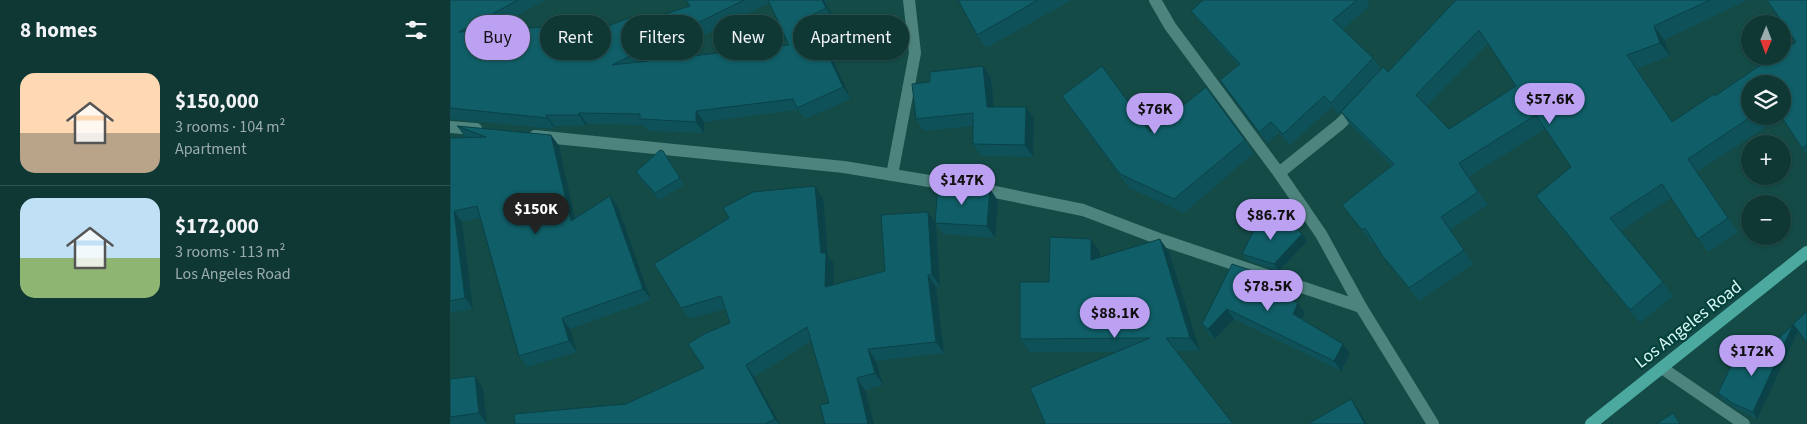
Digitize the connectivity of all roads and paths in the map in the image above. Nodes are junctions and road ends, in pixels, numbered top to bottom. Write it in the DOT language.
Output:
graph roads {
  1 [pos="909,0"];
  2 [pos="1155,0"];
  3 [pos="1366,98"];
  4 [pos="450,127"];
  5 [pos="489,131"];
  6 [pos="518,134"];
  7 [pos="1279,173"];
  8 [pos="892,175"];
  9 [pos="1807,252"];
  10 [pos="1361,307"];
  11 [pos="1662,368"];
  12 [pos="1433,424"];
  13 [pos="1591,424"];
  14 [pos="1744,424"];
  1 -- 8 [label="street"];
  2 -- 7 [label="street"];
  3 -- 7 [label="street"];
  4 -- 5 [label="street"];
  6 -- 8 [label="street"];
  7 -- 10 [label="street"];
  8 -- 10 [label="street"];
  9 -- 11 [label="main road, Los Angeles Road"];
  10 -- 12 [label="street"];
  11 -- 13 [label="main road, Los Angeles Road"];
  11 -- 14 [label="street"];
}
